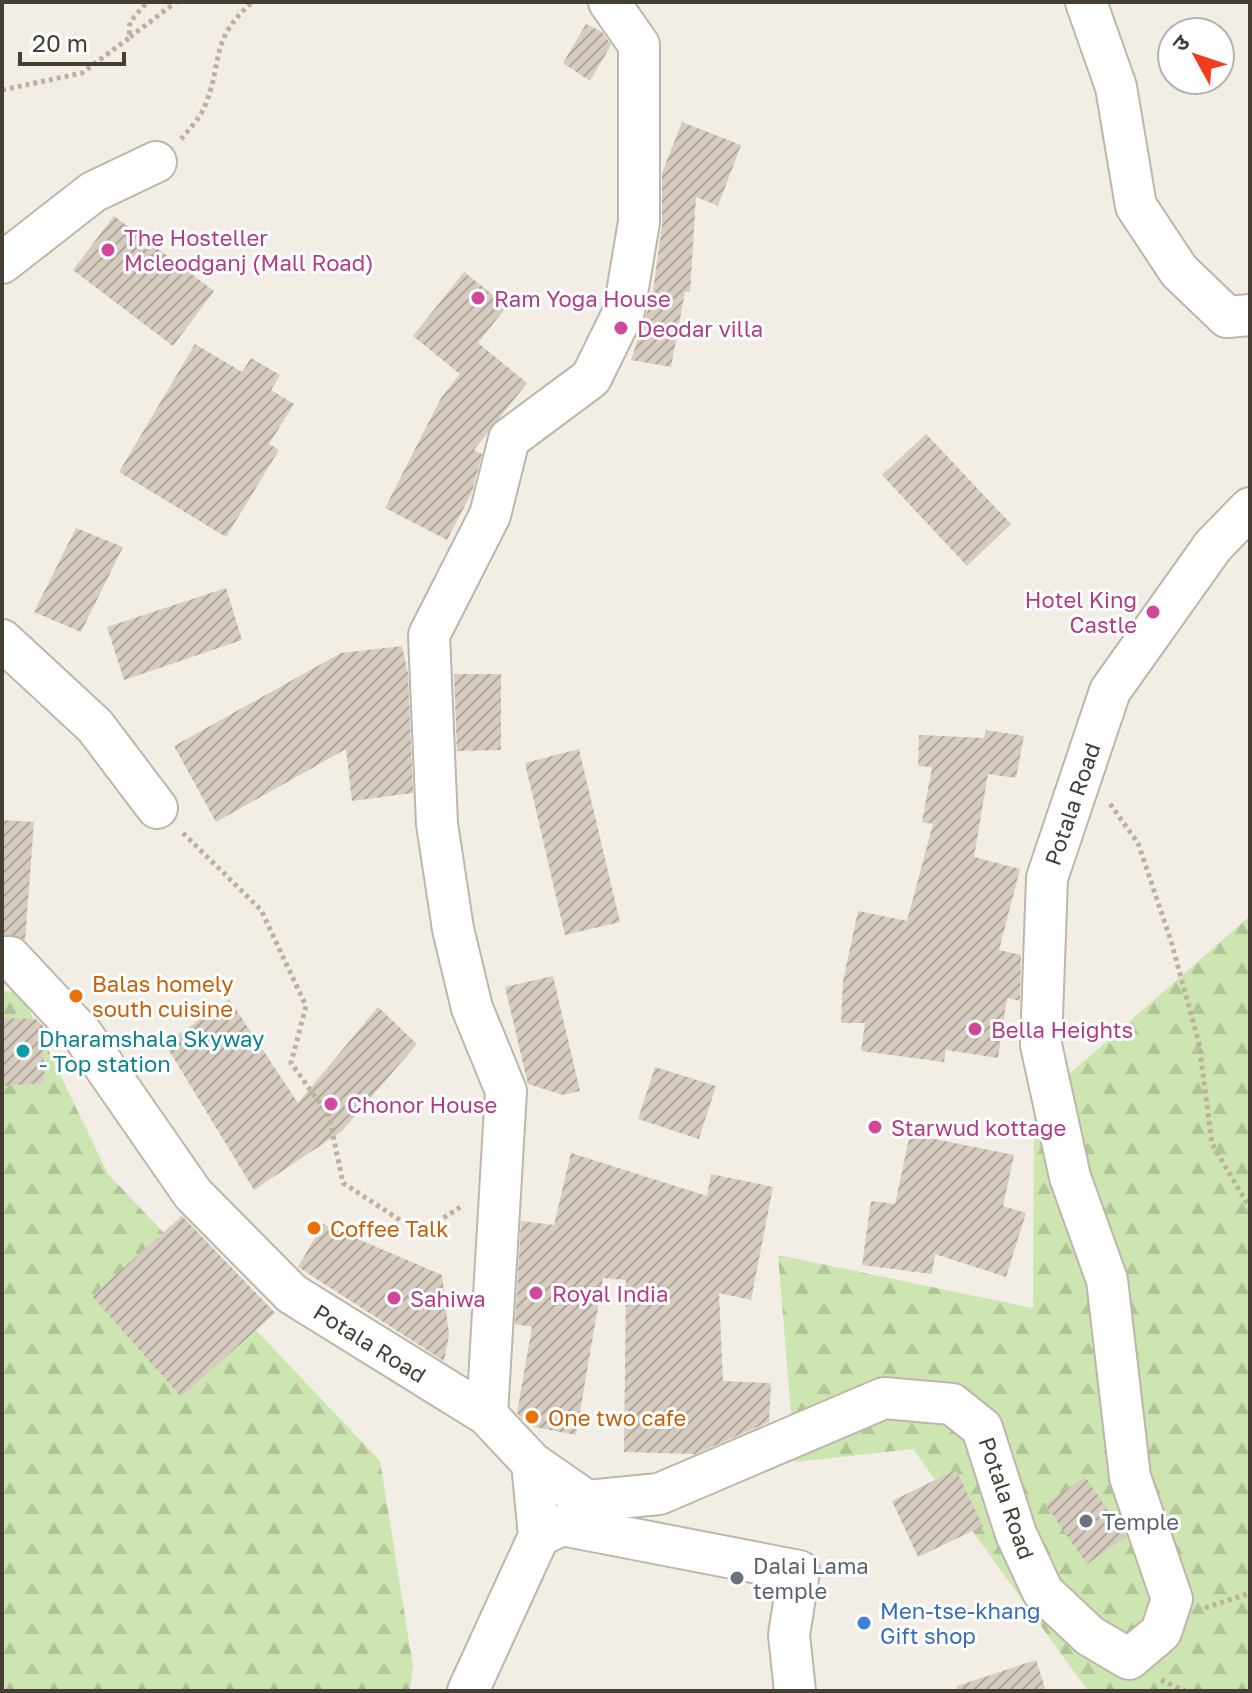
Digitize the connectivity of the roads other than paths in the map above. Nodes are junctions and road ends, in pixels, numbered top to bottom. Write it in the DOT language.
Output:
graph roads {
  1 [pos="609,2"];
  2 [pos="1086,2"];
  3 [pos="156,162"];
  4 [pos="2,263"];
  5 [pos="1250,315"];
  6 [pos="1250,508"];
  7 [pos="2,640"];
  8 [pos="157,808"];
  9 [pos="2,957"];
  10 [pos="487,1415"];
  11 [pos="532,1463"];
  12 [pos="539,1536"];
  13 [pos="468,1691"];
  14 [pos="795,1691"];
  1 -- 10 [label="street"];
  2 -- 5 [label="street"];
  3 -- 4 [label="street"];
  6 -- 11 [label="street, Potala Road"];
  7 -- 8 [label="street"];
  9 -- 10 [label="street, Potala Road"];
  10 -- 11 [label="street, Potala Road"];
  11 -- 12 [label="street"];
  12 -- 13 [label="street"];
  12 -- 14 [label="street"];
}
